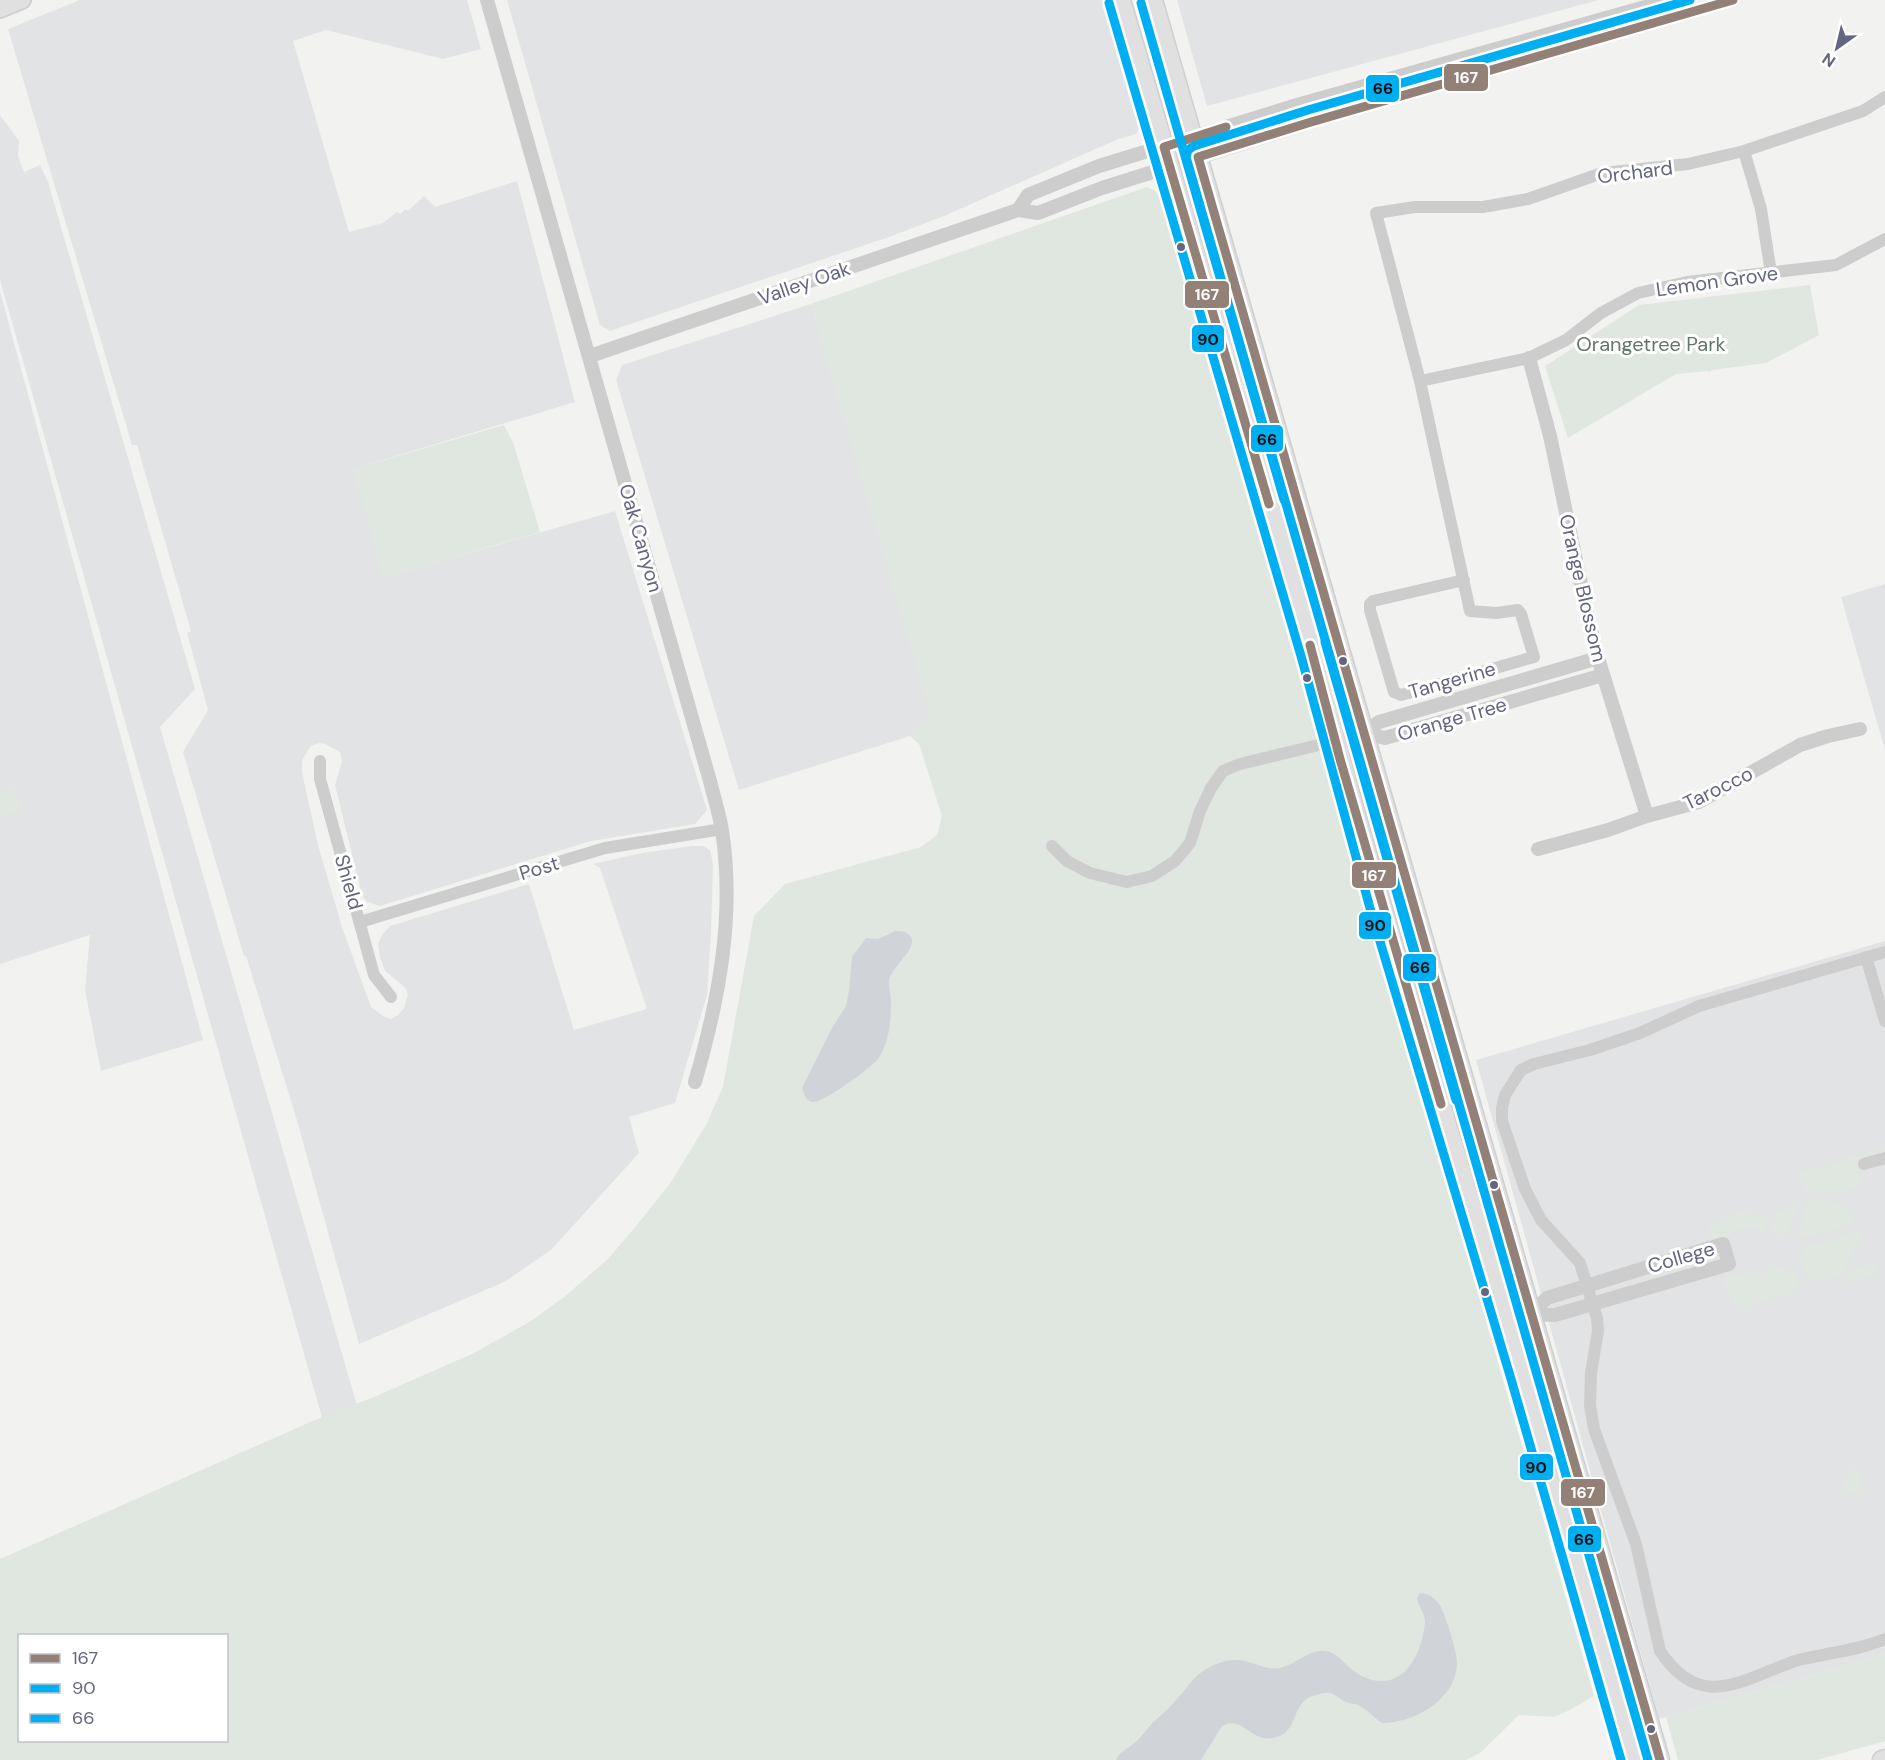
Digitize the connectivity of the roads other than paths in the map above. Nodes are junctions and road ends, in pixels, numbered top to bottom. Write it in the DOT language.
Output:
graph roads {
  1 [pos="22,0"];
  2 [pos="487,0"];
  3 [pos="1122,0"];
  4 [pos="1153,0"];
  5 [pos="1670,0"];
  6 [pos="1733,0"];
  7 [pos="1641,8"];
  8 [pos="0,9"];
  9 [pos="1646,26"];
  10 [pos="1429,69"];
  11 [pos="1435,86"];
  12 [pos="1885,97"];
  13 [pos="1192,138"];
  14 [pos="1164,147"];
  15 [pos="1744,151"];
  16 [pos="1198,157"];
  17 [pos="1170,167"];
  18 [pos="1018,210"];
  19 [pos="1376,213"];
  20 [pos="1885,239"];
  21 [pos="1771,273"];
  22 [pos="590,356"];
  23 [pos="1529,358"];
  24 [pos="1420,381"];
  25 [pos="1464,580"];
  26 [pos="1598,658"];
  27 [pos="1603,675"];
  28 [pos="1860,729"];
  29 [pos="1364,733"];
  30 [pos="1335,741"];
  31 [pos="320,761"];
  32 [pos="1647,816"];
  33 [pos="722,829"];
  34 [pos="1052,846"];
  35 [pos="1538,849"];
  36 [pos="360,922"];
  37 [pos="1885,952"];
  38 [pos="1866,957"];
  39 [pos="391,997"];
  40 [pos="1885,1021"];
  41 [pos="695,1082"];
  42 [pos="1885,1158"];
  43 [pos="1864,1164"];
  44 [pos="1586,1285"];
  45 [pos="1592,1305"];
  46 [pos="1530,1314"];
  47 [pos="1506,1321"];
  48 [pos="1885,1639"];
  49 [pos="1634,1760"];
  50 [pos="1660,1760"];
  1 -- 8 [label="main road"];
  2 -- 22 [label="street, Oak Canyon"];
  3 -- 14 [label="main road"];
  4 -- 13 [label="main road"];
  5 -- 7 [label="street, Valley Oak"];
  6 -- 9 [label="street, Valley Oak"];
  7 -- 9 [label="street"];
  7 -- 10 [label="street, Valley Oak"];
  9 -- 11 [label="street, Valley Oak"];
  10 -- 11 [label="street"];
  10 -- 13 [label="street, Valley Oak"];
  11 -- 16 [label="street, Valley Oak"];
  12 -- 15 [label="street, Orchard"];
  13 -- 14 [label="street, Valley Oak"];
  13 -- 16 [label="main road"];
  14 -- 17 [label="main road"];
  14 -- 18 [label="street, Valley Oak"];
  15 -- 19 [label="street, Orchard"];
  15 -- 21 [label="street"];
  16 -- 17 [label="street, Valley Oak"];
  16 -- 29 [label="main road"];
  17 -- 18 [label="street, Valley Oak"];
  17 -- 30 [label="main road"];
  18 -- 22 [label="street, Valley Oak"];
  19 -- 24 [label="street, Tangerine"];
  20 -- 21 [label="street, Lemon Grove"];
  21 -- 23 [label="street, Lemon Grove"];
  22 -- 33 [label="street, Oak Canyon"];
  23 -- 24 [label="street, Lemon Grove"];
  23 -- 26 [label="street, Orange Blossom"];
  24 -- 25 [label="street, Tangerine"];
  25 -- 25 [label="street, Tangerine"];
  26 -- 27 [label="street, Orange Blossom"];
  26 -- 29 [label="street, Orange Tree"];
  27 -- 29 [label="street, Orange Tree"];
  27 -- 32 [label="street, Orange Blossom"];
  28 -- 32 [label="street, Tarocco"];
  29 -- 30 [label="street"];
  29 -- 46 [label="main road"];
  30 -- 34 [label="street"];
  30 -- 47 [label="main road"];
  31 -- 36 [label="street, Shield"];
  32 -- 35 [label="street, Tarocco"];
  33 -- 36 [label="street, Post"];
  33 -- 41 [label="street, Oak Canyon"];
  36 -- 39 [label="street, Shield"];
  37 -- 38 [label="street"];
  38 -- 40 [label="street"];
  38 -- 44 [label="street"];
  42 -- 43 [label="street"];
  44 -- 45 [label="street"];
  44 -- 45 [label="street, College"];
  44 -- 46 [label="street, College"];
  45 -- 46 [label="street, College"];
  45 -- 48 [label="street"];
  46 -- 47 [label="street, College"];
  46 -- 50 [label="main road"];
  47 -- 49 [label="main road"];
}
